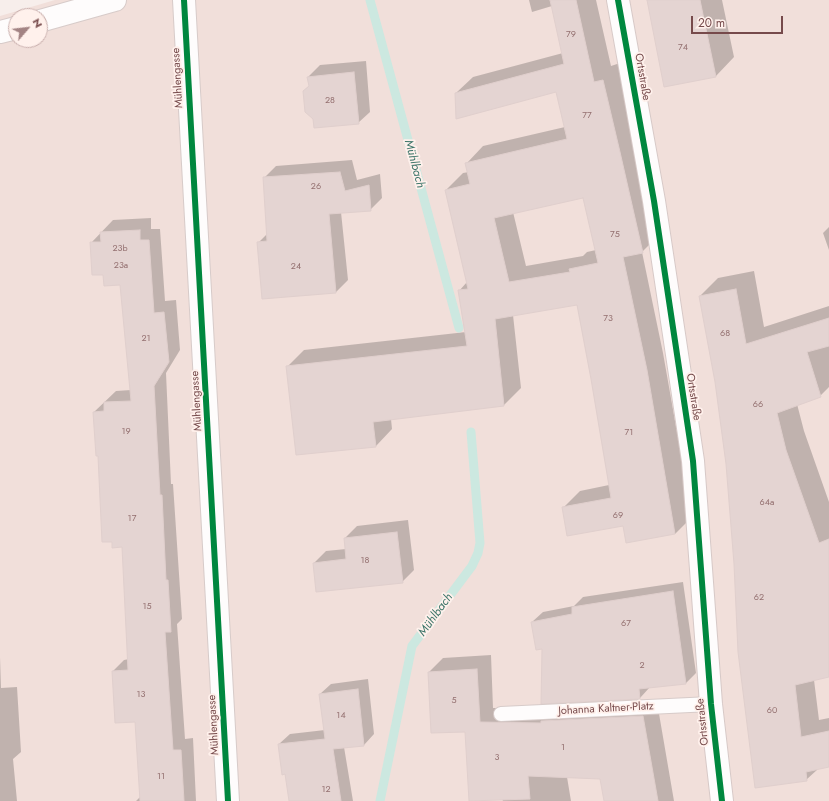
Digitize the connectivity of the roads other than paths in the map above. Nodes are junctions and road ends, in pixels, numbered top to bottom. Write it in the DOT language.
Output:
graph roads {
  1 [pos="115,0"];
  2 [pos="184,0"];
  3 [pos="618,0"];
  4 [pos="48,19"];
  5 [pos="711,704"];
  6 [pos="501,714"];
  7 [pos="228,801"];
  8 [pos="722,801"];
  1 -- 4 [label="street"];
  2 -- 7 [label="street, Mühlengasse"];
  3 -- 5 [label="street, Ortsstraße"];
  5 -- 6 [label="lane, Johanna Kaltner-Platz"];
  5 -- 8 [label="street, Ortsstraße"];
}
